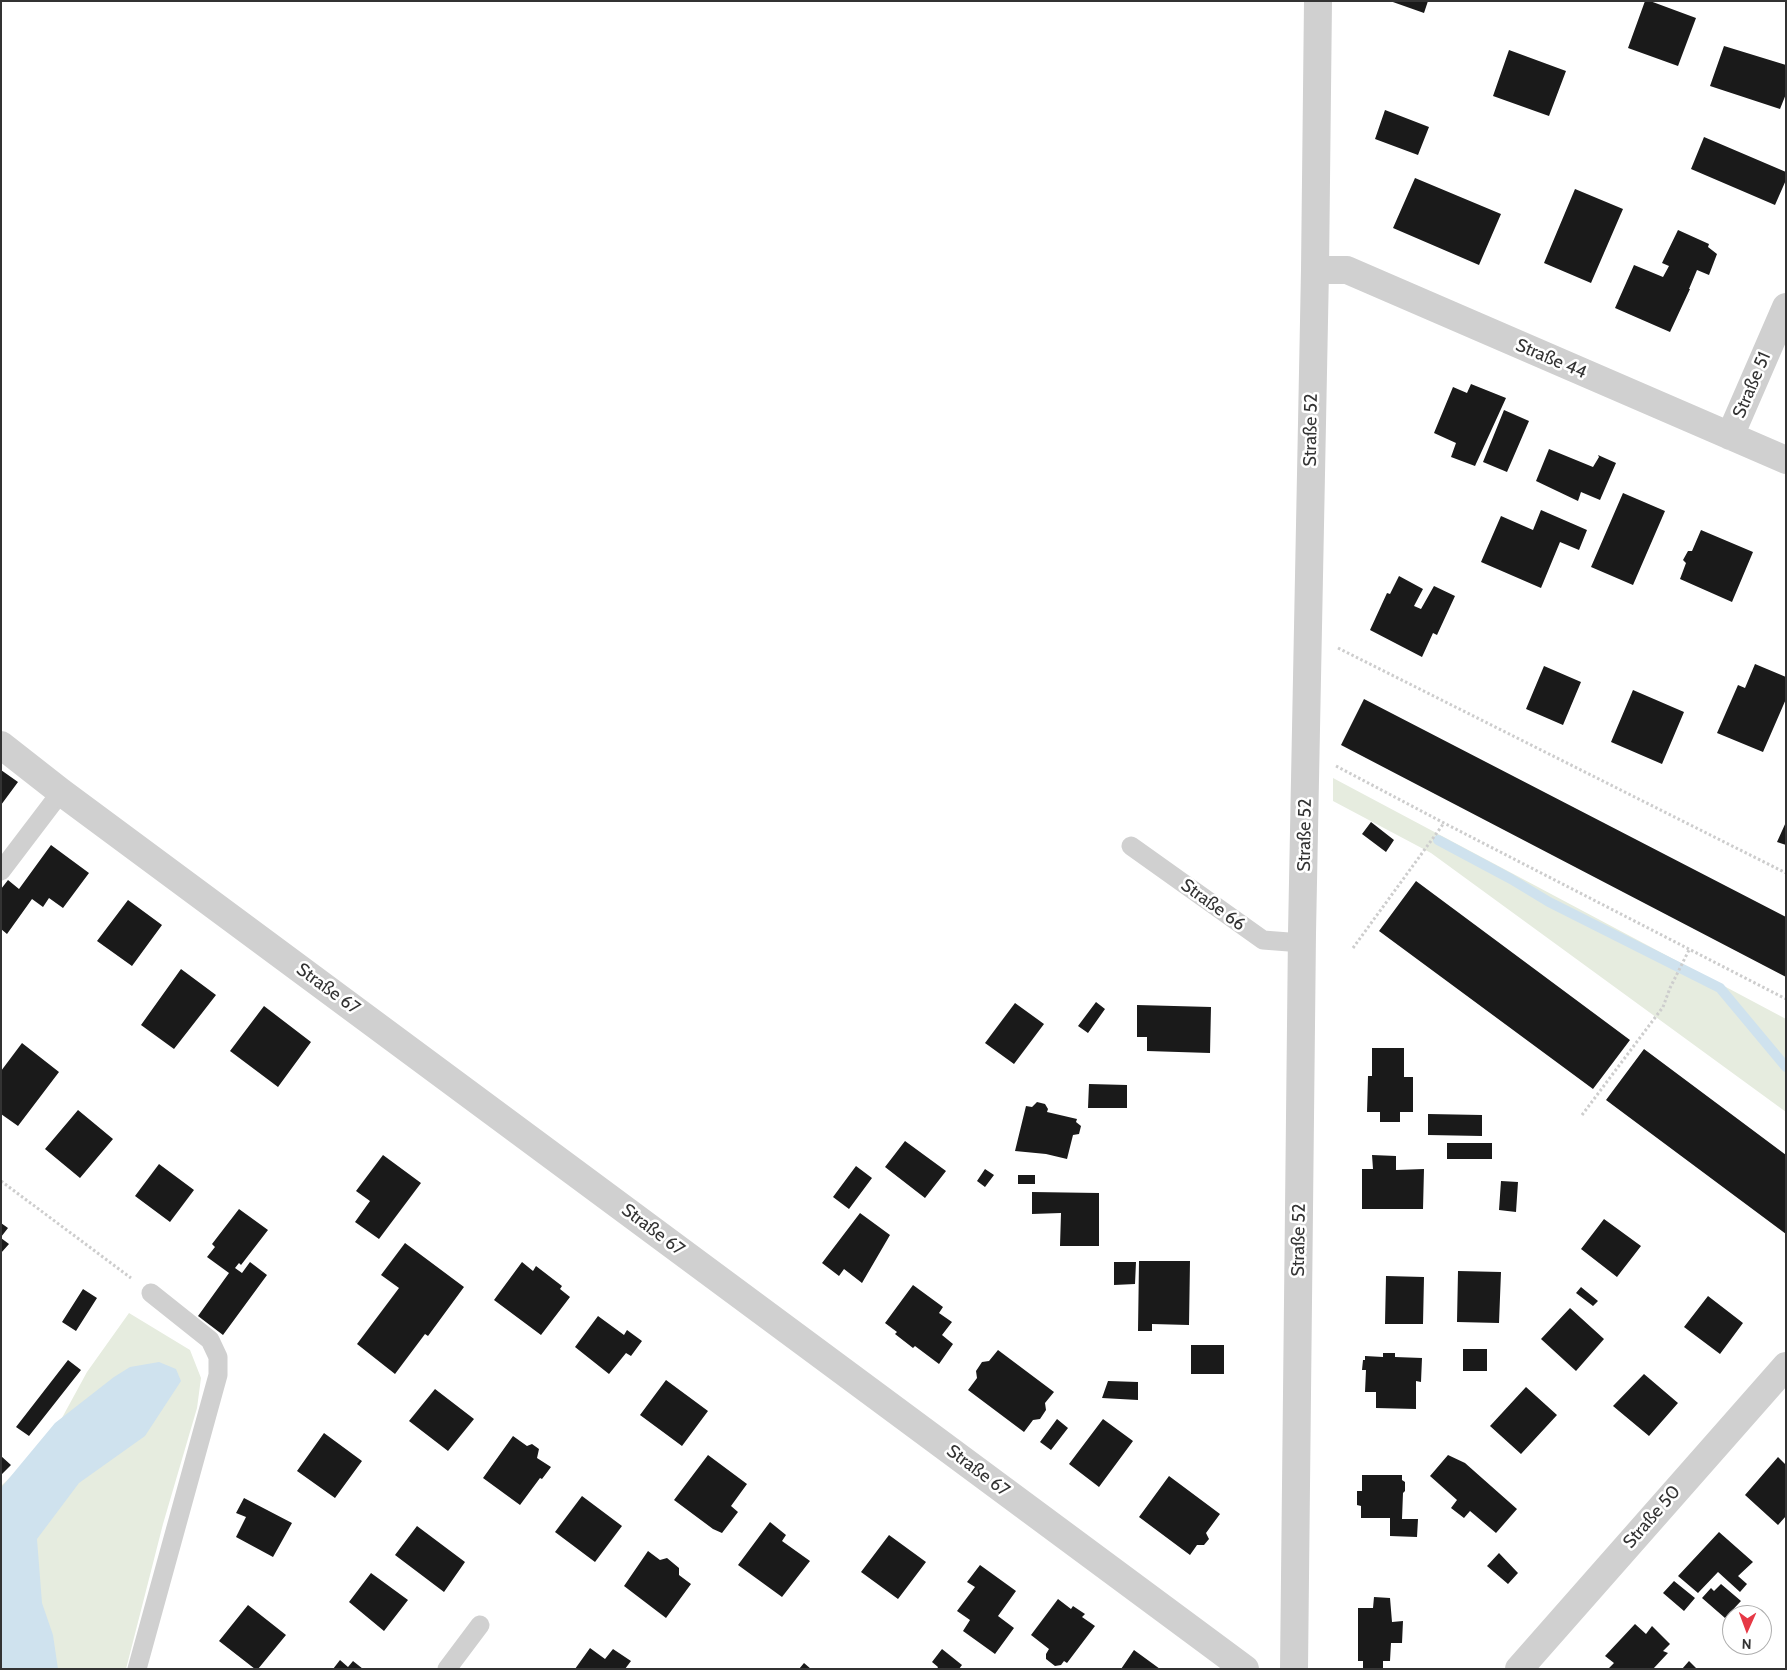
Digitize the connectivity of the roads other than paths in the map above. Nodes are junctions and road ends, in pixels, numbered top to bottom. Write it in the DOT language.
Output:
graph roads {
  1 [pos="1318,1"];
  2 [pos="1315,270"];
  3 [pos="1786,307"];
  4 [pos="1730,436"];
  5 [pos="1786,460"];
  6 [pos="1,745"];
  7 [pos="61,792"];
  8 [pos="1131,846"];
  9 [pos="1,871"];
  10 [pos="1302,943"];
  11 [pos="151,1293"];
  12 [pos="1786,1366"];
  13 [pos="480,1625"];
  14 [pos="136,1669"];
  15 [pos="447,1669"];
  16 [pos="1245,1669"];
  17 [pos="1294,1669"];
  18 [pos="1519,1669"];
  1 -- 2 [label="street, Straße 52"];
  2 -- 4 [label="street, Straße 44"];
  2 -- 10 [label="street, Straße 52"];
  3 -- 4 [label="street, Straße 51"];
  4 -- 5 [label="street, Straße 44"];
  6 -- 7 [label="street, Straße 67"];
  7 -- 9 [label="lane"];
  7 -- 16 [label="street, Straße 67"];
  8 -- 10 [label="lane, Straße 66"];
  10 -- 17 [label="street, Straße 52"];
  11 -- 14 [label="lane"];
  12 -- 18 [label="street, Straße 50"];
  13 -- 15 [label="lane"];
}
